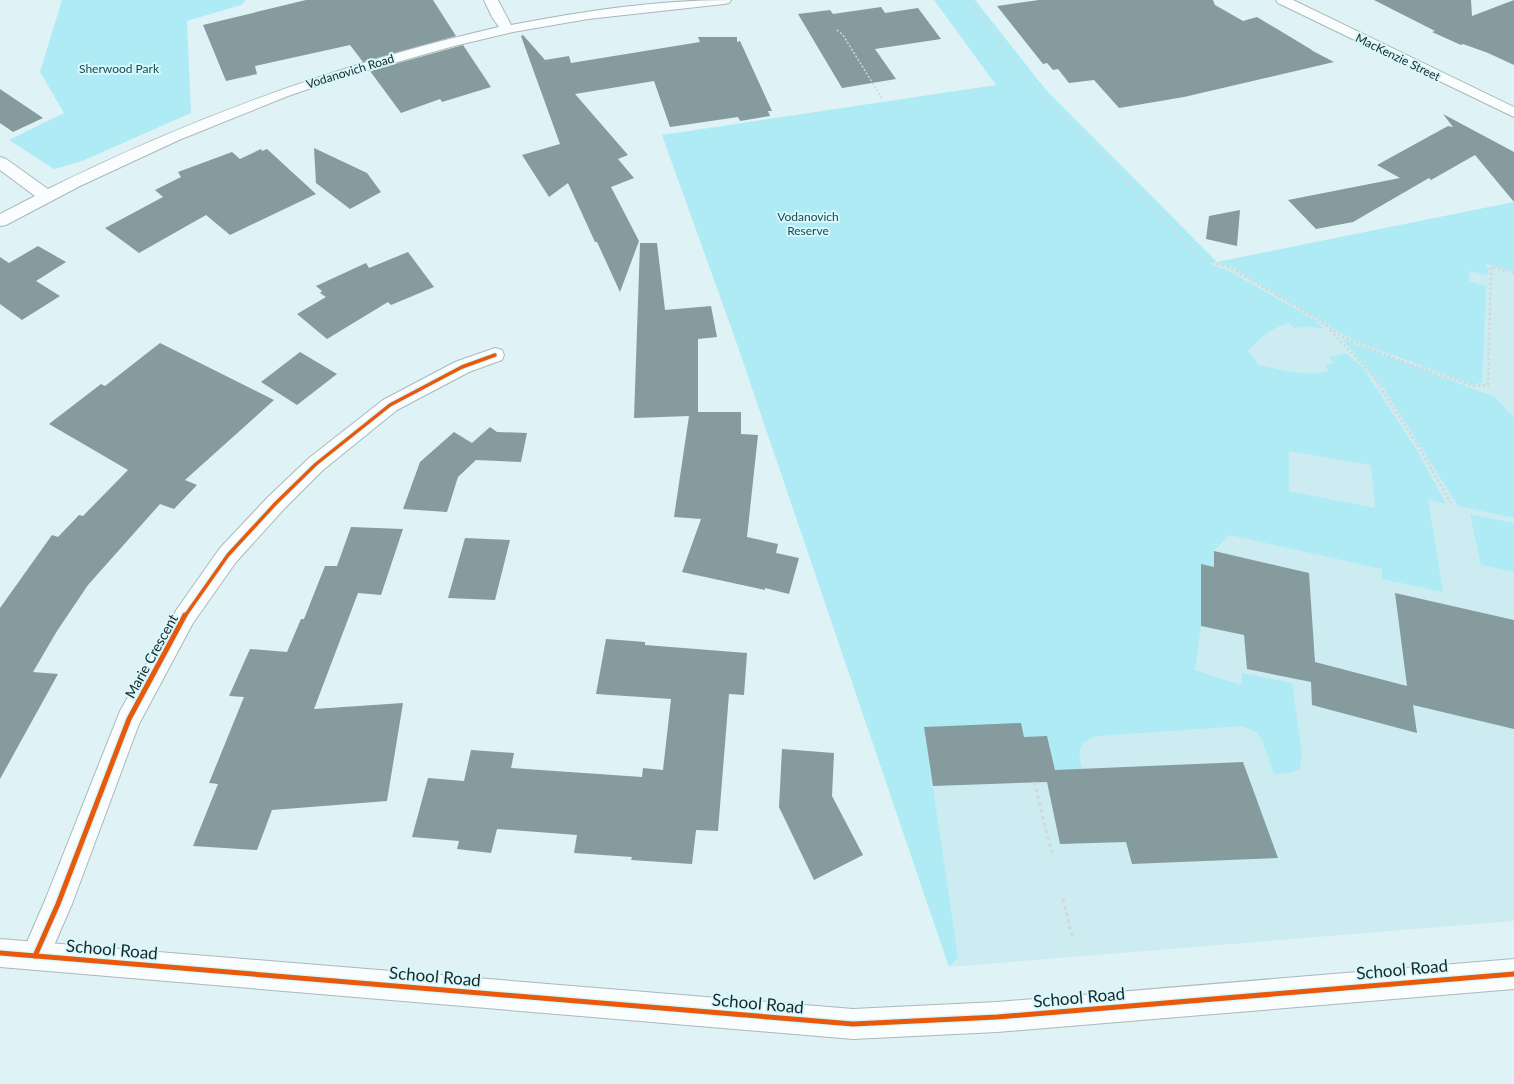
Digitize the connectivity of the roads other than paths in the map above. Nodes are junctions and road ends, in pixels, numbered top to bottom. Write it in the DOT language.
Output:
graph roads {
  1 [pos="491,0"];
  2 [pos="724,0"];
  3 [pos="1283,0"];
  4 [pos="508,30"];
  5 [pos="1514,113"];
  6 [pos="0,162"];
  7 [pos="46,196"];
  8 [pos="0,221"];
  9 [pos="496,355"];
  10 [pos="0,953"];
  11 [pos="35,956"];
  12 [pos="1514,974"];
  1 -- 4 [label="street"];
  2 -- 4 [label="street, Vodanovich Road"];
  3 -- 5 [label="street, MacKenzie Street"];
  4 -- 7 [label="street, Vodanovich Road"];
  6 -- 7 [label="street"];
  7 -- 8 [label="street, Vodanovich Road"];
  9 -- 11 [label="street, Marie Crescent"];
  10 -- 11 [label="street, School Road"];
  11 -- 12 [label="street, School Road"];
}
